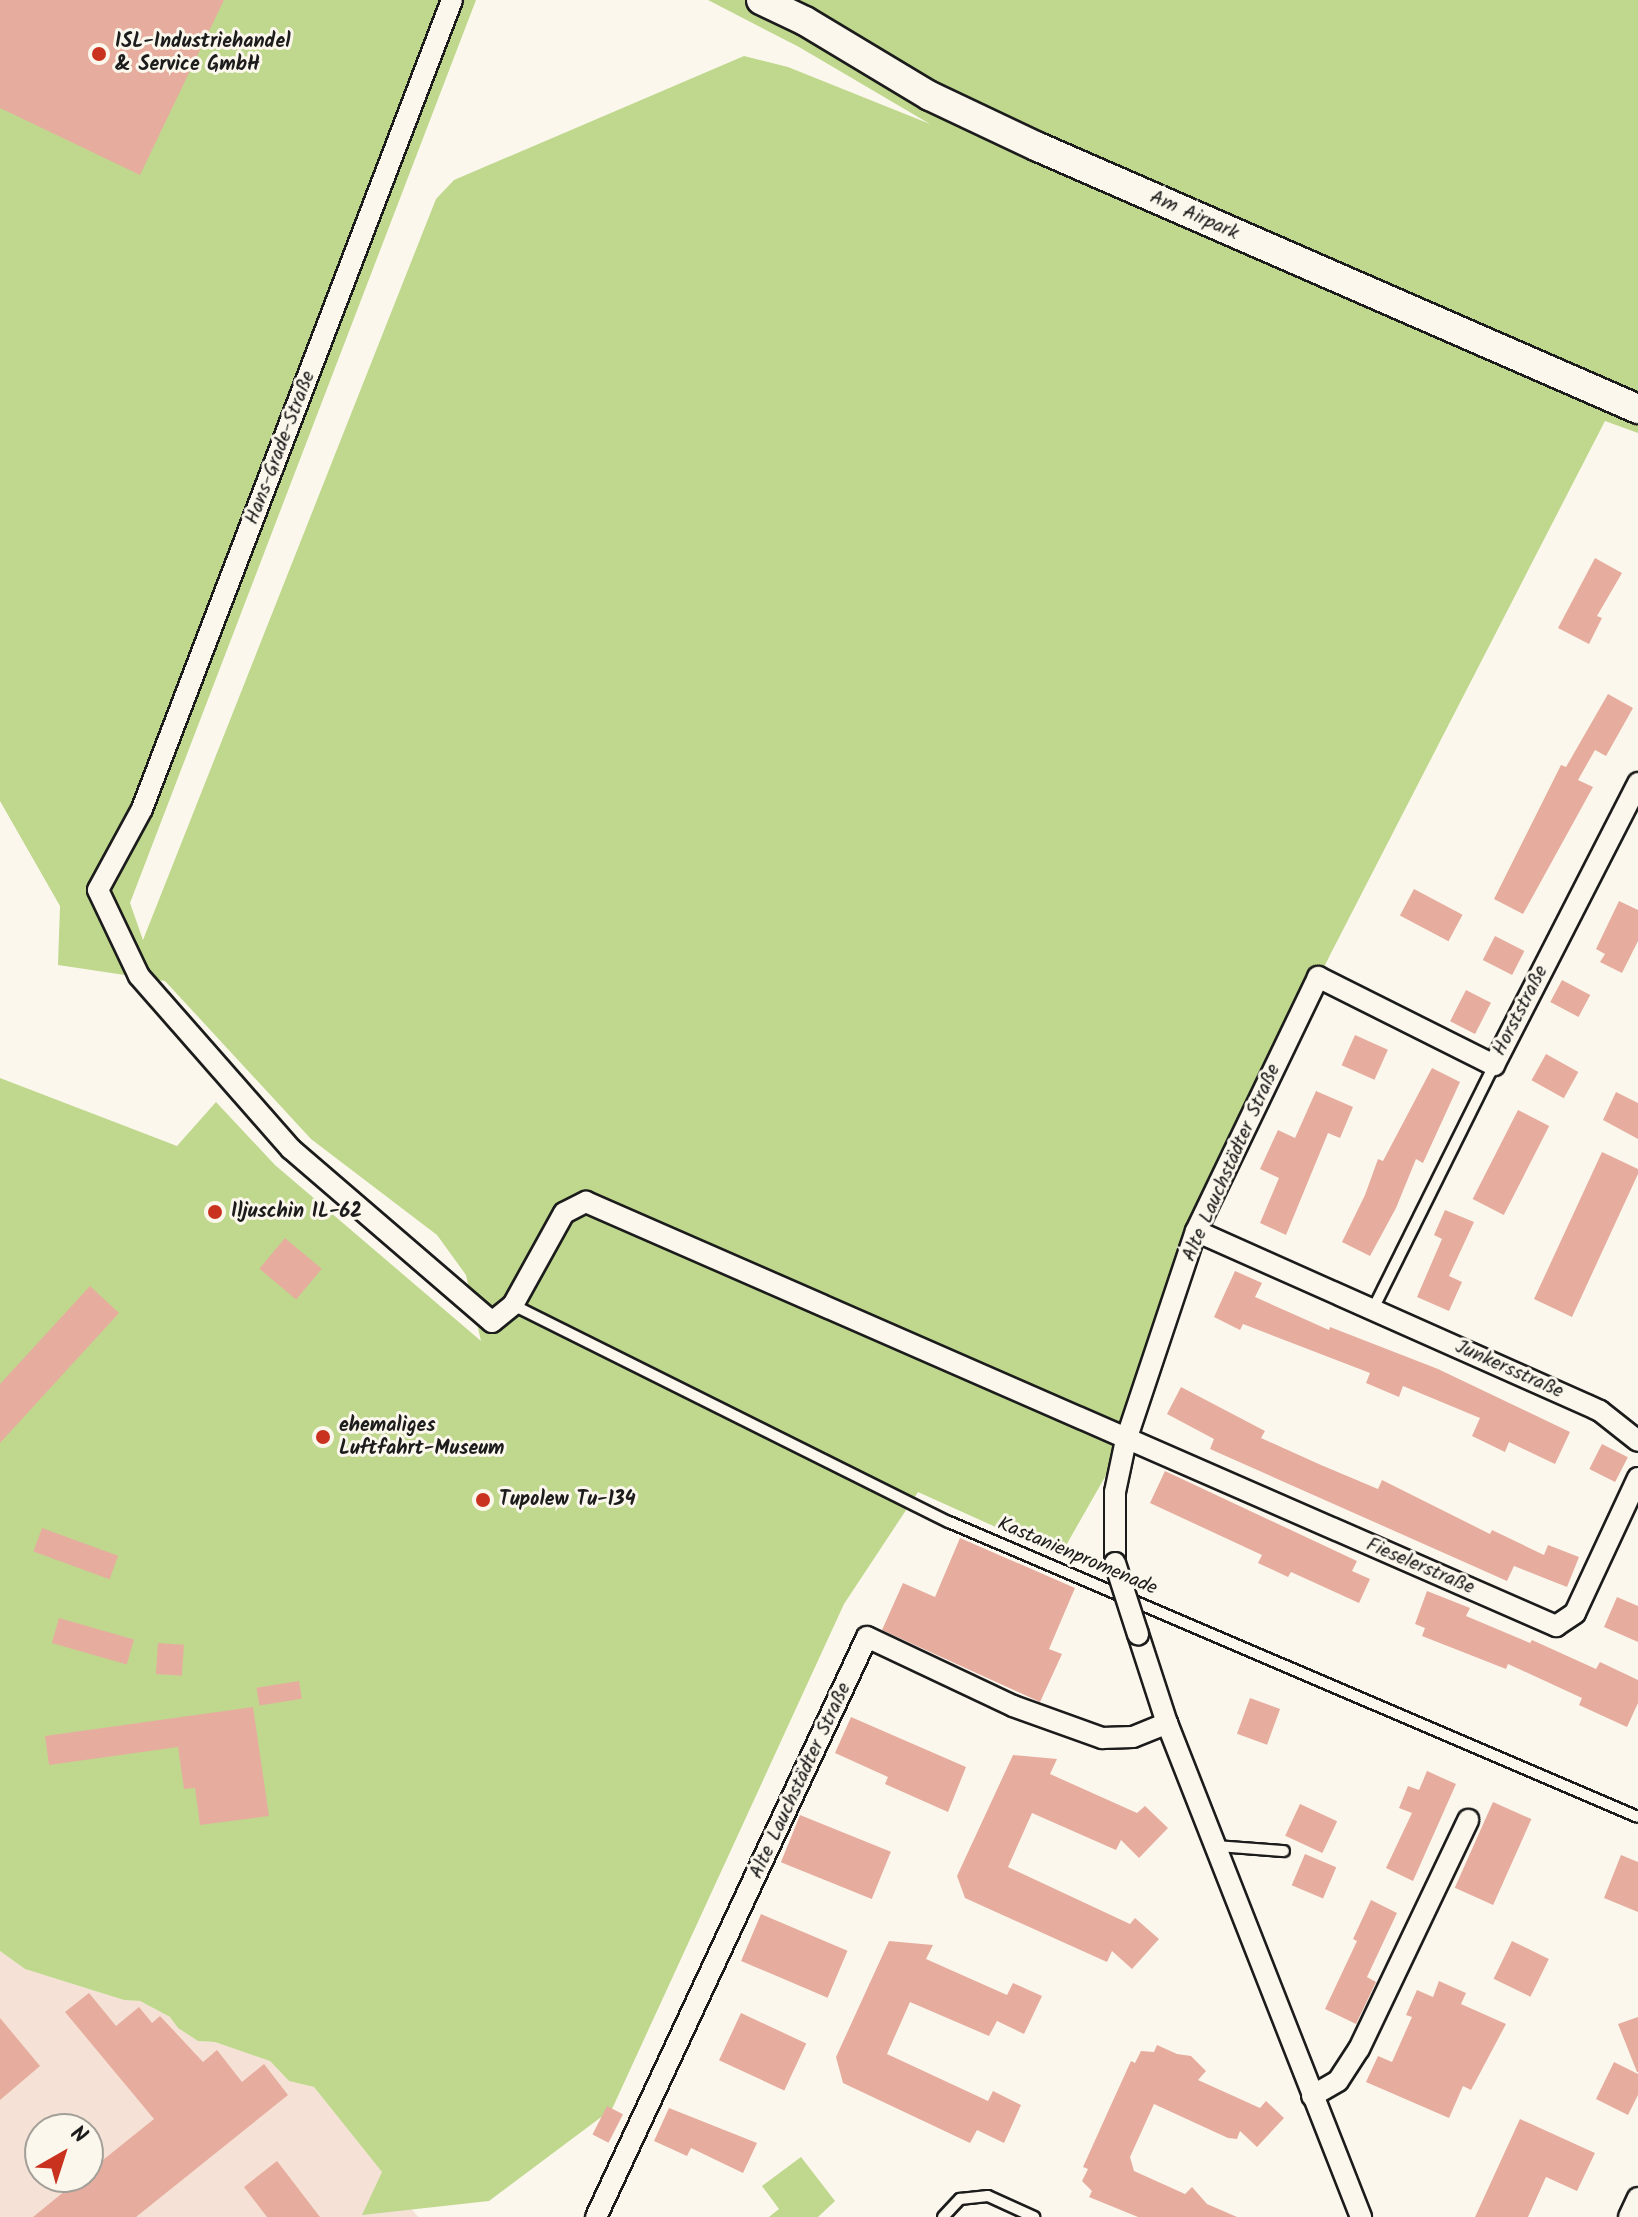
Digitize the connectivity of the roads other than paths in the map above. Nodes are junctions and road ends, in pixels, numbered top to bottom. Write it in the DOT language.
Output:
graph roads {
  1 [pos="452,0"];
  2 [pos="761,0"];
  3 [pos="1638,409"];
  4 [pos="1638,783"];
  5 [pos="1318,977"];
  6 [pos="1494,1065"];
  7 [pos="1196,1231"];
  8 [pos="513,1305"];
  9 [pos="1373,1309"];
  10 [pos="1126,1440"];
  11 [pos="1638,1441"];
  12 [pos="1638,1478"];
  13 [pos="1167,1723"];
  14 [pos="1638,1817"];
  15 [pos="1468,1820"];
  16 [pos="1217,1846"];
  17 [pos="1284,1851"];
  18 [pos="1312,2096"];
  19 [pos="1638,2198"];
  20 [pos="596,2217"];
  21 [pos="943,2217"];
  22 [pos="1034,2217"];
  23 [pos="1361,2217"];
  24 [pos="1629,2217"];
  1 -- 8 [label="street, Hans-Grade-Straße"];
  2 -- 3 [label="street, Am Airpark"];
  4 -- 6 [label="street, Horststraße"];
  5 -- 6 [label="street, Horststraße"];
  5 -- 7 [label="street, Alte Lauchstädter Straße"];
  6 -- 9 [label="lane"];
  7 -- 9 [label="street, Junkersstraße"];
  7 -- 10 [label="street, Alte Lauchstädter Straße"];
  8 -- 10 [label="street"];
  8 -- 14 [label="lane, Kastanienpromenade"];
  9 -- 11 [label="street, Junkersstraße"];
  10 -- 12 [label="street, Fieselerstraße"];
  10 -- 13 [label="street, Alte Lauchstädter Straße, bridge"];
  13 -- 16 [label="street, Alte Lauchstädter Straße"];
  13 -- 20 [label="street, Alte Lauchstädter Straße"];
  15 -- 18 [label="street"];
  16 -- 17 [label="lane"];
  16 -- 18 [label="street, Alte Lauchstädter Straße"];
  18 -- 23 [label="street, Alte Lauchstädter Straße"];
  19 -- 24 [label="street"];
  21 -- 22 [label="lane"];
}
